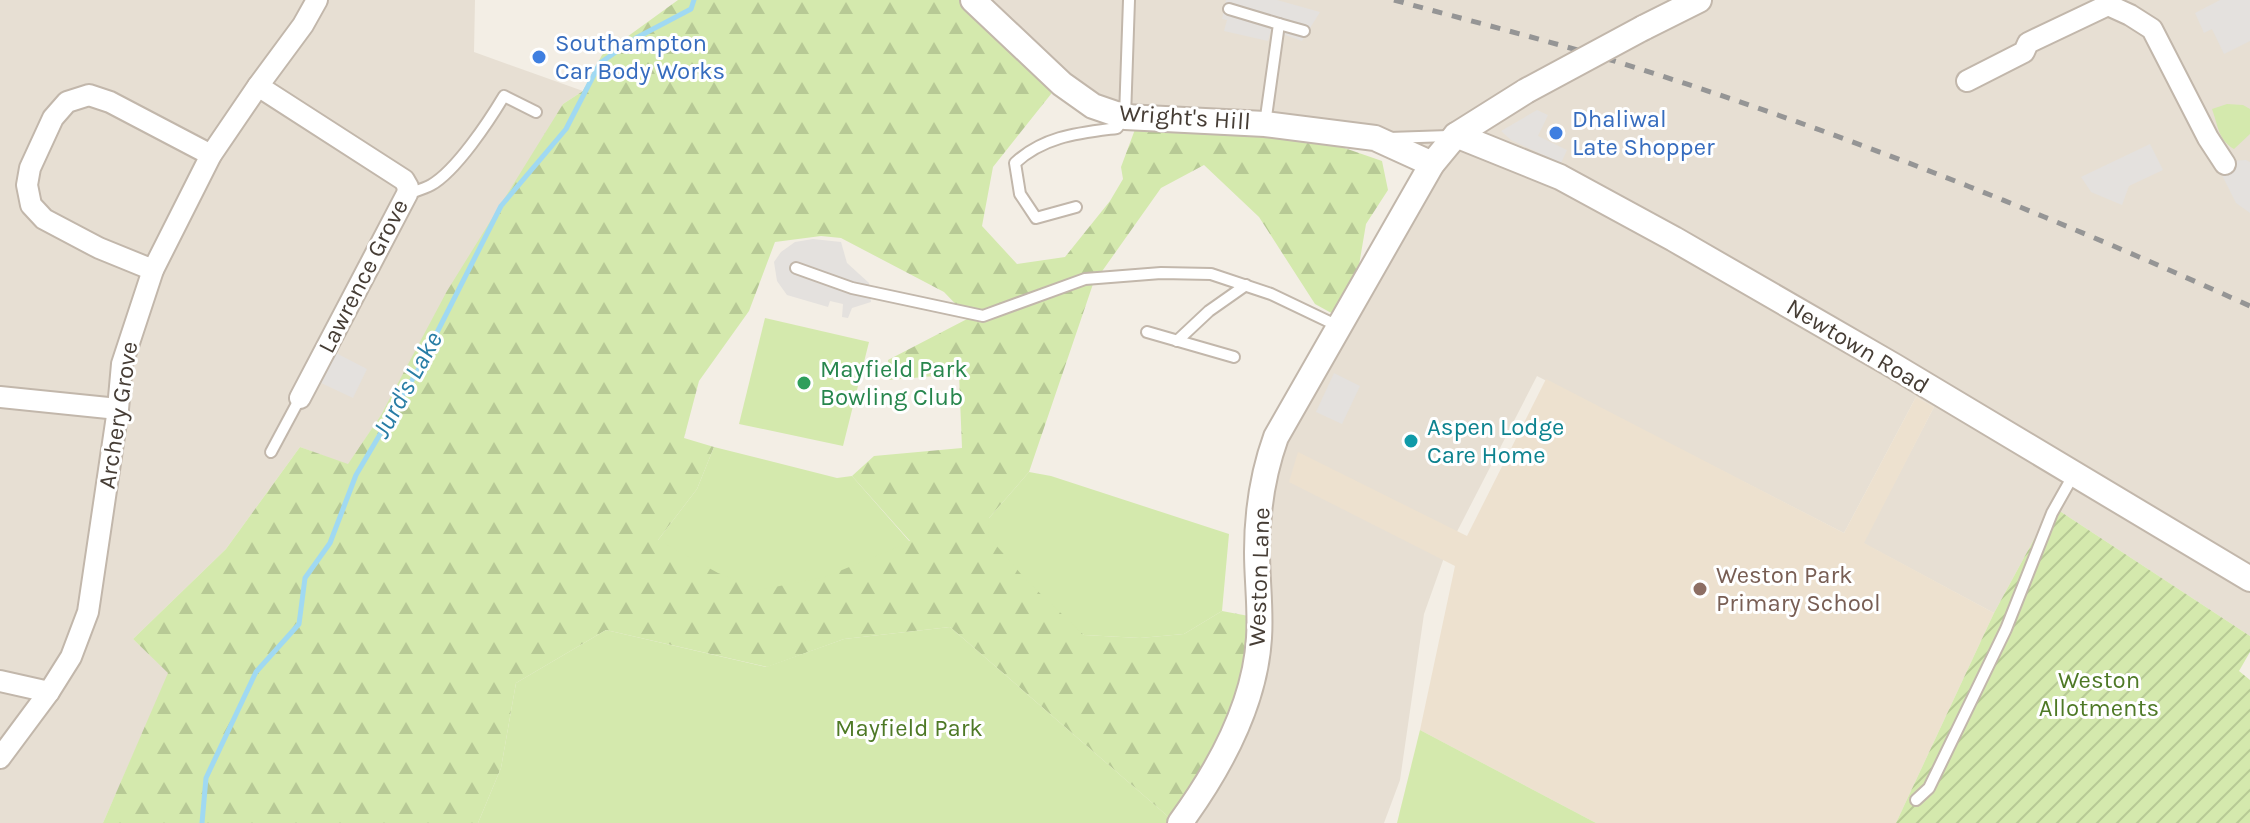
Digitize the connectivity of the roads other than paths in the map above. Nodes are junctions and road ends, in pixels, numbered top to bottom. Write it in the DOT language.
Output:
graph roads {
  1 [pos="317,0"];
  2 [pos="973,0"];
  3 [pos="1129,0"];
  4 [pos="1699,0"];
  5 [pos="2106,2"];
  6 [pos="1229,9"];
  7 [pos="1279,24"];
  8 [pos="1304,31"];
  9 [pos="1967,81"];
  10 [pos="258,86"];
  11 [pos="536,112"];
  12 [pos="1125,117"];
  13 [pos="1265,124"];
  14 [pos="1456,135"];
  15 [pos="1375,138"];
  16 [pos="211,155"];
  17 [pos="1432,164"];
  18 [pos="2225,164"];
  19 [pos="407,194"];
  20 [pos="1076,207"];
  21 [pos="796,268"];
  22 [pos="153,270"];
  23 [pos="1246,285"];
  24 [pos="1340,326"];
  25 [pos="1147,332"];
  26 [pos="1177,341"];
  27 [pos="1234,357"];
  28 [pos="0,397"];
  29 [pos="300,398"];
  30 [pos="118,409"];
  31 [pos="271,452"];
  32 [pos="2074,474"];
  33 [pos="2250,579"];
  34 [pos="0,681"];
  35 [pos="49,692"];
  36 [pos="0,758"];
  37 [pos="1916,800"];
  38 [pos="1180,823"];
  1 -- 10 [label="street, Archery Grove"];
  2 -- 12 [label="street, Wright's Hill"];
  3 -- 12 [label="lane"];
  4 -- 14 [label="street, Weston Lane, bridge"];
  5 -- 9 [label="street"];
  5 -- 18 [label="street"];
  6 -- 7 [label="lane"];
  7 -- 8 [label="lane"];
  7 -- 13 [label="lane"];
  10 -- 16 [label="street, Archery Grove"];
  10 -- 19 [label="street, Lawrence Grove"];
  11 -- 19 [label="lane"];
  12 -- 13 [label="street, Wright's Hill"];
  12 -- 20 [label="lane"];
  13 -- 15 [label="street, Wright's Hill"];
  14 -- 15 [label="lane"];
  14 -- 17 [label="street, Weston Lane"];
  14 -- 32 [label="street, Newtown Road"];
  15 -- 17 [label="street, Wright's Hill"];
  16 -- 22 [label="street, Archery Grove"];
  16 -- 22 [label="street"];
  17 -- 24 [label="street, Weston Lane"];
  19 -- 29 [label="street, Lawrence Grove"];
  21 -- 23 [label="lane"];
  22 -- 30 [label="street, Archery Grove"];
  23 -- 24 [label="lane"];
  23 -- 26 [label="lane"];
  24 -- 38 [label="street, Weston Lane"];
  25 -- 26 [label="lane"];
  26 -- 27 [label="lane"];
  28 -- 30 [label="street"];
  29 -- 31 [label="lane"];
  30 -- 35 [label="street, Archery Grove"];
  32 -- 33 [label="street, Newtown Road"];
  32 -- 37 [label="lane"];
  34 -- 35 [label="street"];
  35 -- 36 [label="street, Archery Grove"];
}
